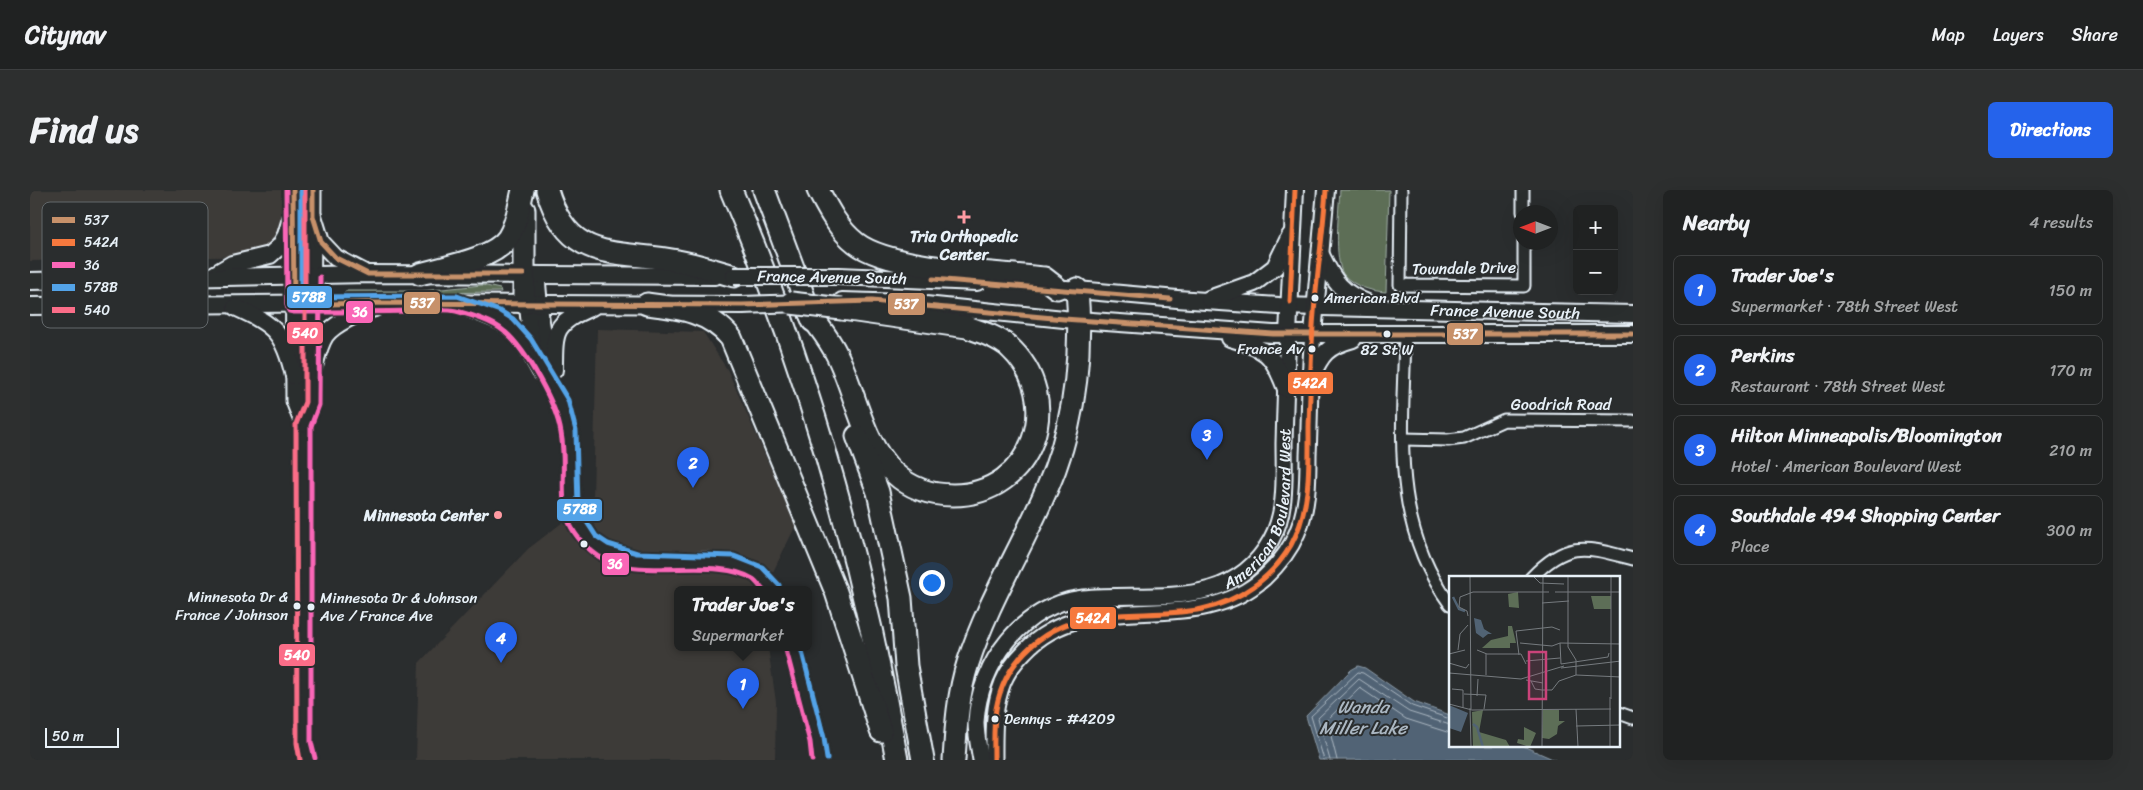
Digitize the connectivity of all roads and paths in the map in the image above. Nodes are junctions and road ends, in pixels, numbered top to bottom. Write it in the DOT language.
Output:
graph roads {
  1 [pos="293,190"];
  2 [pos="313,190"];
  3 [pos="523,190"];
  4 [pos="546,190"];
  5 [pos="718,190"];
  6 [pos="731,190"];
  7 [pos="764,190"];
  8 [pos="818,190"];
  9 [pos="1295,190"];
  10 [pos="1326,190"];
  11 [pos="1401,190"];
  12 [pos="1524,190"];
  13 [pos="1524,205"];
  14 [pos="294,209"];
  15 [pos="313,216"];
  16 [pos="1293,230"];
  17 [pos="1524,250"];
  18 [pos="1321,254"];
  19 [pos="368,274"];
  20 [pos="420,274"];
  21 [pos="530,275"];
  22 [pos="294,276"];
  23 [pos="313,276"];
  24 [pos="734,276"];
  25 [pos="210,277"];
  26 [pos="1067,289"];
  27 [pos="1205,301"];
  28 [pos="791,303"];
  29 [pos="208,304"];
  30 [pos="231,304"];
  31 [pos="394,304"];
  32 [pos="456,304"];
  33 [pos="532,304"];
  34 [pos="598,304"];
  35 [pos="647,304"];
  36 [pos="294,305"];
  37 [pos="313,305"];
  38 [pos="840,305"];
  39 [pos="1289,306"];
  40 [pos="1315,307"];
  41 [pos="1384,309"];
  42 [pos="810,314"];
  43 [pos="1633,314"];
  44 [pos="1080,320"];
  45 [pos="1201,329"];
  46 [pos="1288,334"];
  47 [pos="1313,334"];
  48 [pos="1633,334"];
  49 [pos="1369,335"];
  50 [pos="1405,335"];
  51 [pos="791,346"];
  52 [pos="312,373"];
  53 [pos="548,375"];
  54 [pos="294,376"];
  55 [pos="1311,377"];
  56 [pos="1286,389"];
  57 [pos="1633,421"];
  58 [pos="303,424"];
  59 [pos="1404,440"];
  60 [pos="1633,559"];
  61 [pos="1534,576"];
  62 [pos="769,586"];
  63 [pos="1159,596"];
  64 [pos="1449,603"];
  65 [pos="1161,612"];
  66 [pos="794,651"];
  67 [pos="1620,712"];
  68 [pos="1633,718"];
  69 [pos="304,743"];
  70 [pos="297,760"];
  71 [pos="308,760"];
  72 [pos="820,760"];
  73 [pos="891,760"];
  74 [pos="897,760"];
  75 [pos="923,760"];
  76 [pos="954,760"];
  77 [pos="980,760"];
  78 [pos="994,760"];
  1 -- 14 [label="street"];
  2 -- 15 [label="street"];
  3 -- 20 [label="highway"];
  3 -- 21 [label="highway"];
  4 -- 24 [label="highway"];
  5 -- 51 [label="highway"];
  6 -- 51 [label="highway"];
  7 -- 42 [label="highway"];
  8 -- 26 [label="highway"];
  9 -- 16 [label="main road, American Boulevard West"];
  10 -- 18 [label="main road, American Boulevard West"];
  11 -- 17 [label="street, Towndale Drive"];
  12 -- 13 [label="street"];
  14 -- 22 [label="street"];
  14 -- 25 [label="main road"];
  15 -- 19 [label="main road"];
  15 -- 23 [label="street"];
  16 -- 27 [label="main road"];
  16 -- 39 [label="main road, American Boulevard West"];
  18 -- 40 [label="main road, American Boulevard West"];
  18 -- 41 [label="main road"];
  19 -- 20 [label="main road, France Avenue South"];
  19 -- 23 [label="main road, France Avenue South"];
  20 -- 21 [label="main road, France Avenue South"];
  21 -- 24 [label="main road, France Avenue South"];
  21 -- 33 [label="highway"];
  22 -- 23 [label="main road, France Avenue South"];
  22 -- 25 [label="main road, France Avenue South"];
  22 -- 36 [label="street"];
  23 -- 37 [label="street"];
  24 -- 26 [label="main road, France Avenue South, bridge"];
  26 -- 27 [label="main road, France Avenue South"];
  26 -- 44 [label="highway"];
  27 -- 39 [label="main road, France Avenue South"];
  28 -- 35 [label="main road, France Avenue South, bridge"];
  28 -- 38 [label="highway, bridge"];
  29 -- 30 [label="main road, France Avenue South"];
  30 -- 36 [label="main road, France Avenue South"];
  30 -- 54 [label="main road"];
  31 -- 32 [label="main road, France Avenue South"];
  31 -- 37 [label="main road, France Avenue South"];
  31 -- 52 [label="main road"];
  32 -- 33 [label="main road, France Avenue South"];
  32 -- 53 [label="main road"];
  33 -- 34 [label="main road, France Avenue South"];
  33 -- 53 [label="street"];
  34 -- 35 [label="main road, France Avenue South"];
  34 -- 53 [label="main road"];
  35 -- 73 [label="highway"];
  36 -- 37 [label="main road, France Avenue South"];
  36 -- 54 [label="street"];
  37 -- 52 [label="street"];
  38 -- 42 [label="highway"];
  38 -- 44 [label="main road, France Avenue South"];
  39 -- 40 [label="main road, France Avenue South"];
  39 -- 46 [label="main road, American Boulevard West"];
  40 -- 41 [label="main road, France Avenue South"];
  40 -- 47 [label="main road, American Boulevard West"];
  41 -- 43 [label="main road, France Avenue South"];
  42 -- 75 [label="highway"];
  44 -- 45 [label="main road, France Avenue South"];
  44 -- 76 [label="highway"];
  45 -- 46 [label="main road, France Avenue South"];
  45 -- 56 [label="main road"];
  46 -- 47 [label="main road, France Avenue South"];
  46 -- 56 [label="street, American Boulevard West"];
  47 -- 49 [label="main road, France Avenue South"];
  47 -- 55 [label="street, American Boulevard West"];
  48 -- 50 [label="main road, France Avenue South"];
  49 -- 50 [label="main road, France Avenue South"];
  49 -- 55 [label="main road"];
  50 -- 59 [label="street"];
  51 -- 74 [label="highway"];
  52 -- 58 [label="street"];
  53 -- 62 [label="street"];
  54 -- 58 [label="street"];
  55 -- 65 [label="street, American Boulevard West"];
  56 -- 63 [label="street, American Boulevard West"];
  57 -- 59 [label="street, Goodrich Road"];
  58 -- 69 [label="street"];
  59 -- 64 [label="street"];
  60 -- 61 [label="street"];
  63 -- 65 [label="street"];
  63 -- 77 [label="street, American Boulevard West"];
  65 -- 78 [label="street, American Boulevard West"];
  66 -- 72 [label="street"];
  67 -- 68 [label="street"];
  69 -- 70 [label="street"];
  69 -- 71 [label="street"];
}
